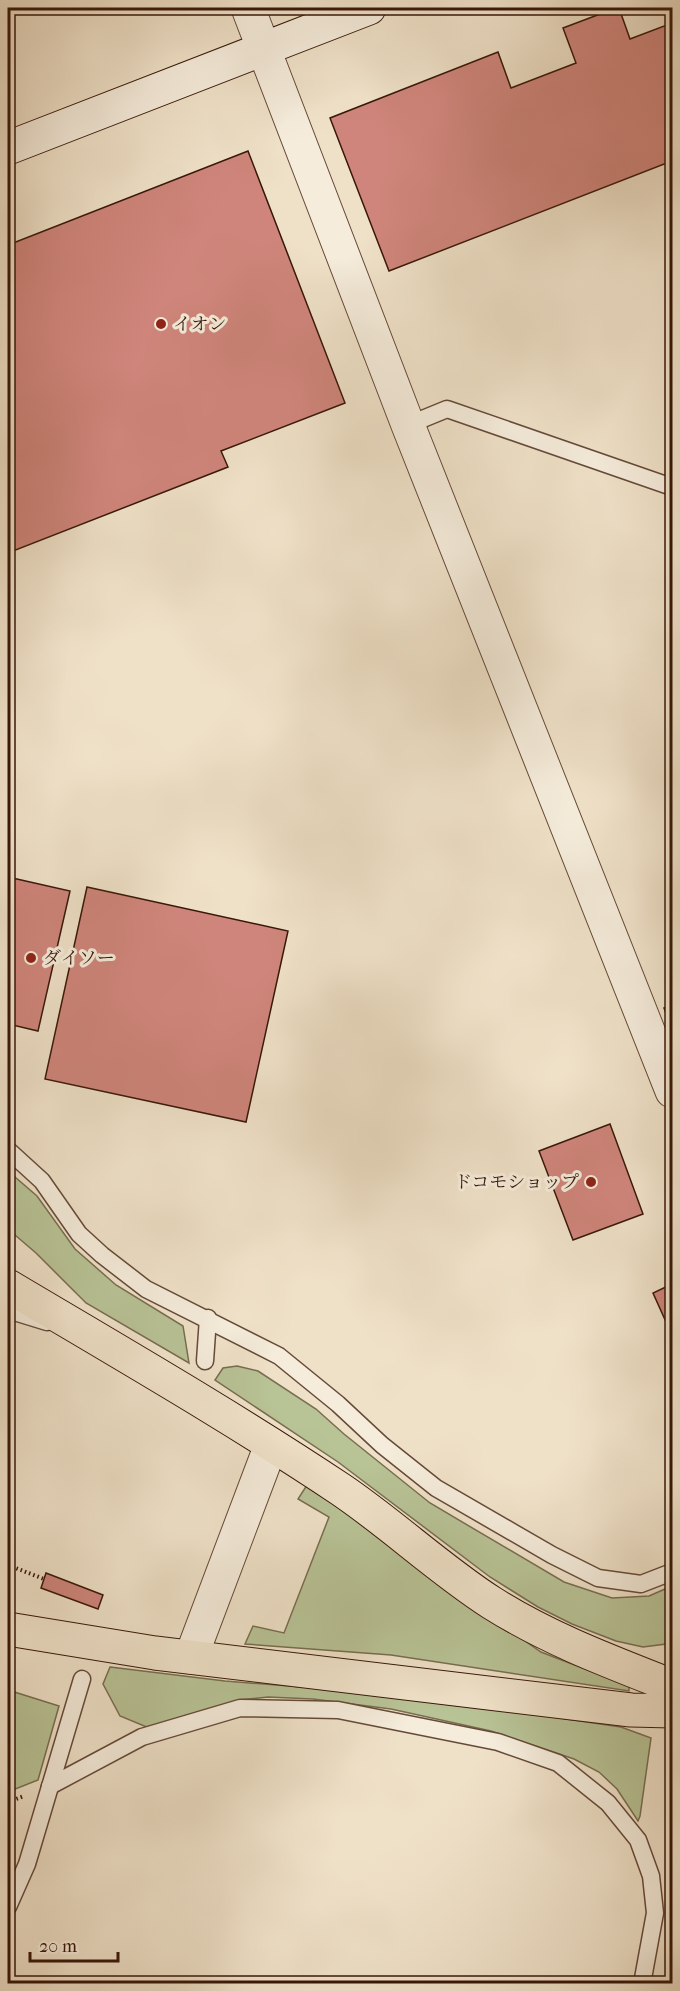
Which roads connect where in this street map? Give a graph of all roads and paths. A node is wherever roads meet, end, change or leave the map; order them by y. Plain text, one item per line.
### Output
1 (248, 8) edge
2 (369, 8) edge
3 (264, 49) junction
4 (8, 148) edge
5 (408, 424) junction
6 (672, 487) edge
7 (672, 1091) edge
8 (8, 1150) edge
9 (8, 1286) edge
10 (8, 1310) edge
11 (208, 1318) junction
12 (93, 1337) junction
13 (205, 1361) dead end
14 (271, 1445) junction
15 (8, 1565) edge
16 (672, 1572) edge
17 (44, 1579) dead end
18 (8, 1629) edge
19 (191, 1657) junction
20 (82, 1679) dead end
21 (672, 1686) edge
22 (672, 1710) edge
23 (50, 1786) junction
24 (8, 1907) edge
25 (642, 1983) edge

1 - 3 street
2 - 3 street
3 - 4 street
3 - 5 street
5 - 6 lane
5 - 7 street
8 - 11 lane
9 - 12 highway
10 - 12 lane
11 - 13 lane
11 - 16 lane
12 - 14 highway
14 - 19 street
14 - 21 highway
15 - 17 path
18 - 19 highway
19 - 22 highway
20 - 23 lane
23 - 24 lane
23 - 25 lane

